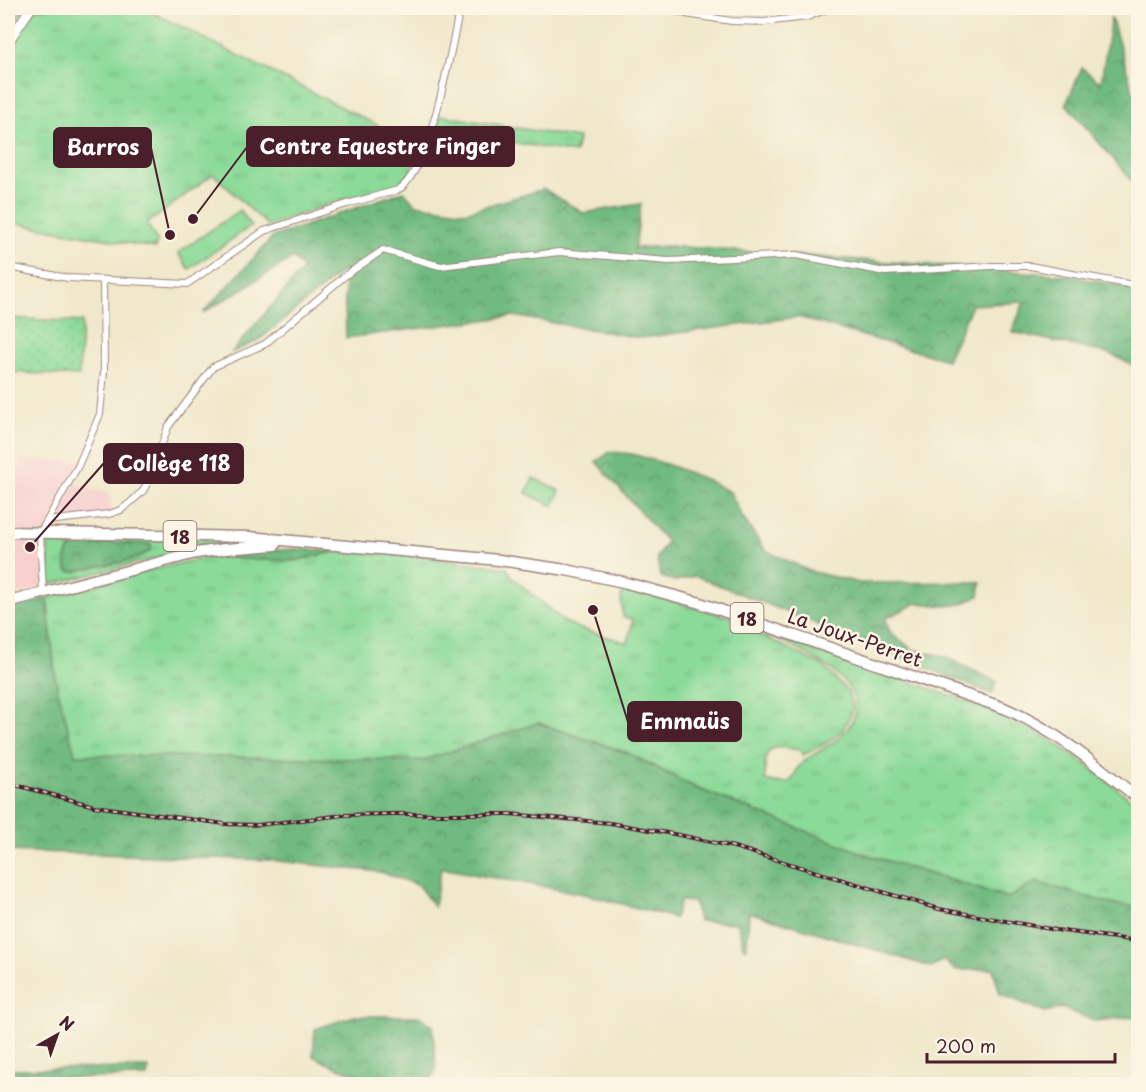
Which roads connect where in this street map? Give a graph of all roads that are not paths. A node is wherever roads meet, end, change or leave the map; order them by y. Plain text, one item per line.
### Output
1 (30, 8) edge
2 (460, 8) edge
3 (668, 8) edge
4 (830, 8) edge
5 (8, 42) edge
6 (8, 267) edge
7 (103, 281) junction
8 (1138, 286) edge
9 (47, 521) junction
10 (8, 532) edge
11 (40, 533) junction
12 (321, 543) junction
13 (43, 592) junction
14 (8, 602) edge
15 (1138, 798) edge

1 - 5 main road
2 - 7 street
3 - 4 street
6 - 7 street
7 - 9 street
8 - 9 street
9 - 11 street
10 - 11 main road, 18
11 - 12 main road, La Joux-Perret / 18
11 - 13 street
12 - 13 main road, La Joux-Perret / 18
12 - 15 main road, La Joux-Perret / 18
13 - 14 main road, 18

